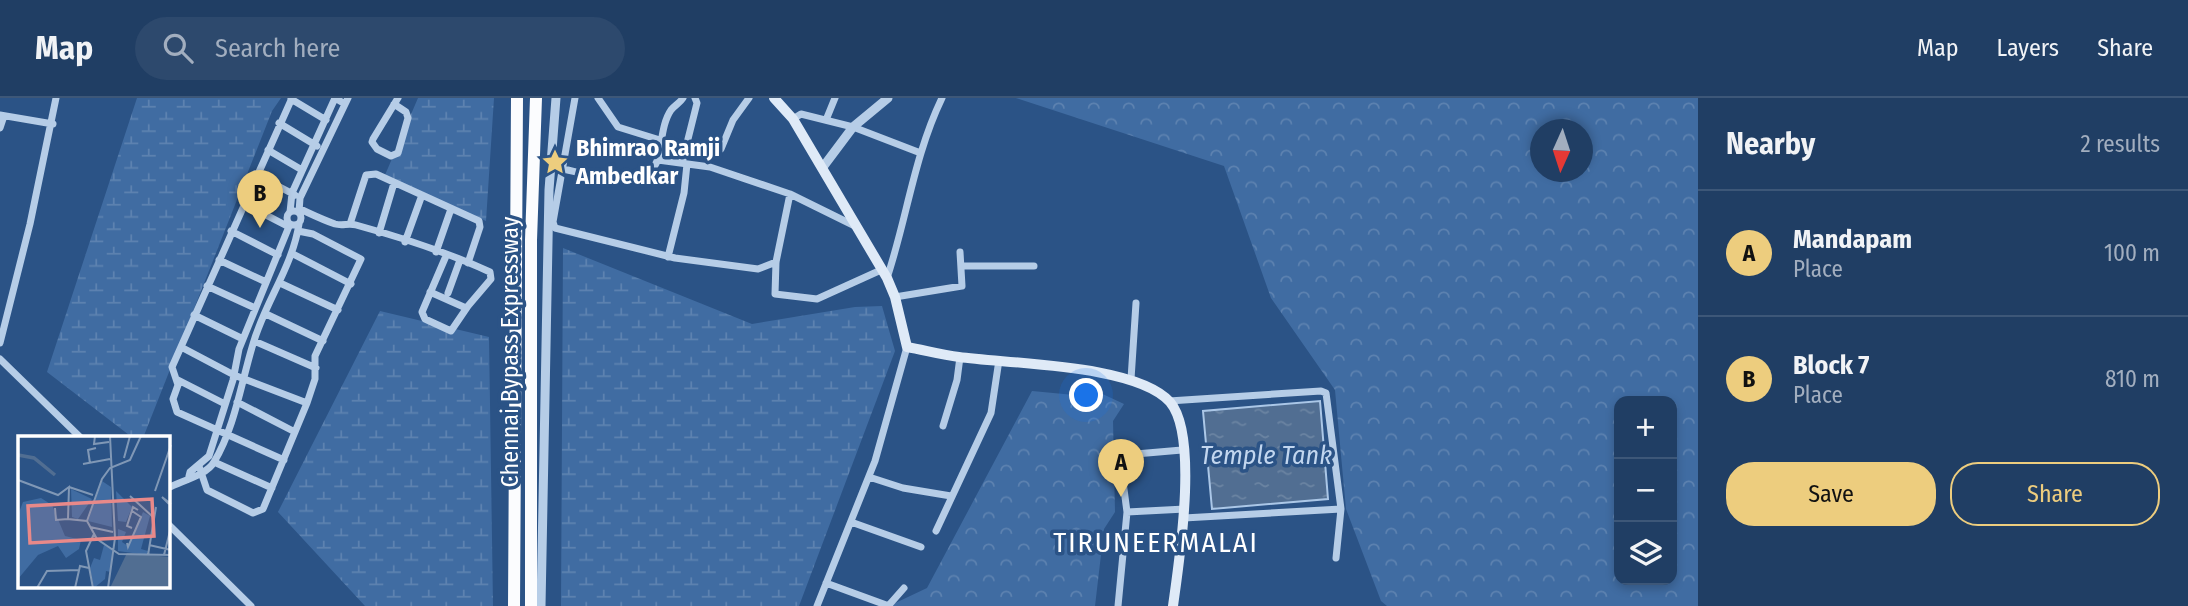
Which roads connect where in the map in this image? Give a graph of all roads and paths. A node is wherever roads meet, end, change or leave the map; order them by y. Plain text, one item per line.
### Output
1 (56, 98) edge
2 (335, 98) edge
3 (517, 98) edge
4 (536, 98) edge
5 (556, 98) edge
6 (575, 98) edge
7 (598, 98) edge
8 (683, 98) edge
9 (695, 98) edge
10 (750, 98) edge
11 (835, 98) edge
12 (888, 98) edge
13 (942, 98) edge
14 (291, 99) edge
15 (777, 99) edge
16 (347, 101) edge
17 (396, 101) edge
18 (2, 115) edge
19 (793, 119) junction
20 (326, 120) junction
21 (826, 120) junction
22 (279, 123) junction
23 (53, 124) junction
24 (853, 127) junction
25 (0, 128) edge
26 (660, 140) junction
27 (314, 144) junction
28 (322, 149) junction
29 (721, 149) dead end
30 (268, 150) junction
31 (918, 152) junction
32 (658, 160) junction
33 (685, 163) junction
34 (551, 166) junction
35 (823, 167) junction
36 (561, 168) junction
37 (302, 170) junction
38 (255, 174) junction
39 (394, 183) junction
40 (292, 193) junction
41 (790, 194) junction
42 (422, 195) junction
43 (300, 198) junction
44 (243, 203) junction
45 (451, 209) junction
46 (300, 211) junction
47 (290, 212) junction
48 (350, 224) junction
49 (290, 226) junction
50 (858, 227) junction
51 (299, 228) junction
52 (231, 231) junction
53 (379, 233) junction
54 (405, 242) junction
55 (436, 252) junction
56 (960, 252) dead end
57 (293, 254) junction
58 (278, 255) junction
59 (446, 256) junction
60 (668, 257) junction
61 (219, 260) junction
62 (464, 262) junction
63 (776, 262) junction
64 (961, 266) junction
65 (1034, 266) dead end
66 (884, 274) junction
67 (266, 282) junction
68 (280, 283) junction
69 (351, 284) junction
70 (207, 286) junction
71 (430, 292) junction
72 (448, 293) dead end
73 (895, 297) junction
74 (1136, 303) dead end
75 (255, 308) junction
76 (466, 308) junction
77 (338, 310) junction
78 (266, 314) junction
79 (194, 315) junction
80 (251, 317) junction
81 (262, 323) junction
82 (243, 339) junction
83 (1, 340) edge
84 (254, 341) junction
85 (323, 341) junction
86 (907, 347) junction
87 (181, 348) junction
88 (960, 357) junction
89 (0, 359) edge
90 (999, 360) junction
91 (316, 368) junction
92 (234, 375) junction
93 (246, 378) junction
94 (1130, 379) junction
95 (178, 380) junction
96 (1169, 401) junction
97 (237, 402) junction
98 (307, 403) junction
99 (225, 404) junction
100 (943, 426) dead end
101 (221, 432) junction
102 (295, 432) junction
103 (79, 436) edge
104 (1182, 450) junction
105 (284, 460) junction
106 (214, 462) junction
107 (200, 470) junction
108 (869, 477) junction
109 (170, 487) edge
110 (272, 488) junction
111 (951, 496) junction
112 (1341, 509) junction
113 (1127, 512) junction
114 (1185, 514) junction
115 (851, 522) junction
116 (170, 526) edge
117 (936, 531) dead end
118 (921, 547) dead end
119 (1336, 558) dead end
120 (826, 583) junction
121 (904, 588) dead end
122 (251, 606) edge
123 (514, 606) edge
124 (531, 606) edge
125 (541, 606) edge
126 (817, 606) edge
127 (889, 606) edge
128 (1118, 606) edge
129 (1173, 606) edge

1 - 23 street
2 - 16 street
2 - 20 street
3 - 123 highway, Chennai Bypass Expressway
4 - 124 highway, Chennai Bypass Expressway
5 - 34 street
6 - 36 street
7 - 26 street
8 - 26 street
9 - 33 street
10 - 29 street
11 - 21 street
12 - 24 street
13 - 31 street
14 - 20 street
14 - 22 street
15 - 19 main road
16 - 28 street
17 - 17 street
18 - 23 street
18 - 25 street
19 - 21 street
19 - 35 main road
20 - 27 street
21 - 24 street
22 - 27 street
22 - 30 street
23 - 83 street
24 - 31 street
24 - 35 street
26 - 32 street
27 - 28 street
27 - 37 street
28 - 43 street
30 - 37 street
30 - 38 street
31 - 66 street
32 - 33 street
32 - 36 street
33 - 41 street
33 - 60 street
34 - 36 street
34 - 125 street
35 - 50 main road
36 - 60 street
37 - 40 street
38 - 40 street
38 - 44 street
39 - 42 street
39 - 48 street
39 - 53 street
40 - 43 street
40 - 47 street
41 - 50 street
41 - 63 street
42 - 45 street
42 - 54 street
43 - 46 street
44 - 49 street
44 - 52 street
45 - 55 street
45 - 62 street
46 - 47 street
46 - 48 street
46 - 51 street
47 - 49 street
48 - 53 street
49 - 51 street
49 - 58 street
50 - 66 main road
51 - 57 street
51 - 69 street
52 - 58 street
52 - 61 street
53 - 54 street
54 - 55 street
55 - 59 street
56 - 64 street
57 - 68 street
57 - 69 street
58 - 67 street
59 - 62 street
59 - 71 street
60 - 63 street
61 - 67 street
61 - 70 street
62 - 72 street
62 - 76 street
63 - 66 street
64 - 65 street
64 - 73 street
66 - 73 main road
67 - 75 street
68 - 77 street
68 - 78 street
69 - 77 street
70 - 75 street
70 - 79 street
71 - 76 street
71 - 76 street
73 - 86 main road
74 - 94 street
75 - 80 street
77 - 85 street
78 - 81 street
78 - 85 street
79 - 82 street
79 - 87 street
80 - 81 street
80 - 82 street
81 - 84 street
82 - 92 street
84 - 91 street
84 - 93 street
85 - 91 street
86 - 88 main road
86 - 108 street
87 - 92 street
87 - 95 street
88 - 90 main road
88 - 100 street
89 - 103 street
90 - 94 main road
90 - 111 street
91 - 98 street
92 - 93 street
92 - 99 street
93 - 97 street
93 - 98 street
94 - 96 main road
95 - 99 street
95 - 101 street
96 - 104 main road
96 - 112 street
97 - 101 street
97 - 102 street
98 - 102 street
99 - 101 street
101 - 105 street
101 - 106 street
101 - 107 street
102 - 105 street
104 - 113 street
104 - 114 main road
105 - 110 street
106 - 107 street
106 - 110 street
107 - 109 street
107 - 110 street
108 - 111 street
108 - 115 street
111 - 117 street
112 - 114 street
112 - 119 street
113 - 114 street
113 - 128 street
114 - 129 main road
115 - 118 street
115 - 120 street
116 - 122 street
120 - 126 street
120 - 127 street
121 - 127 street

